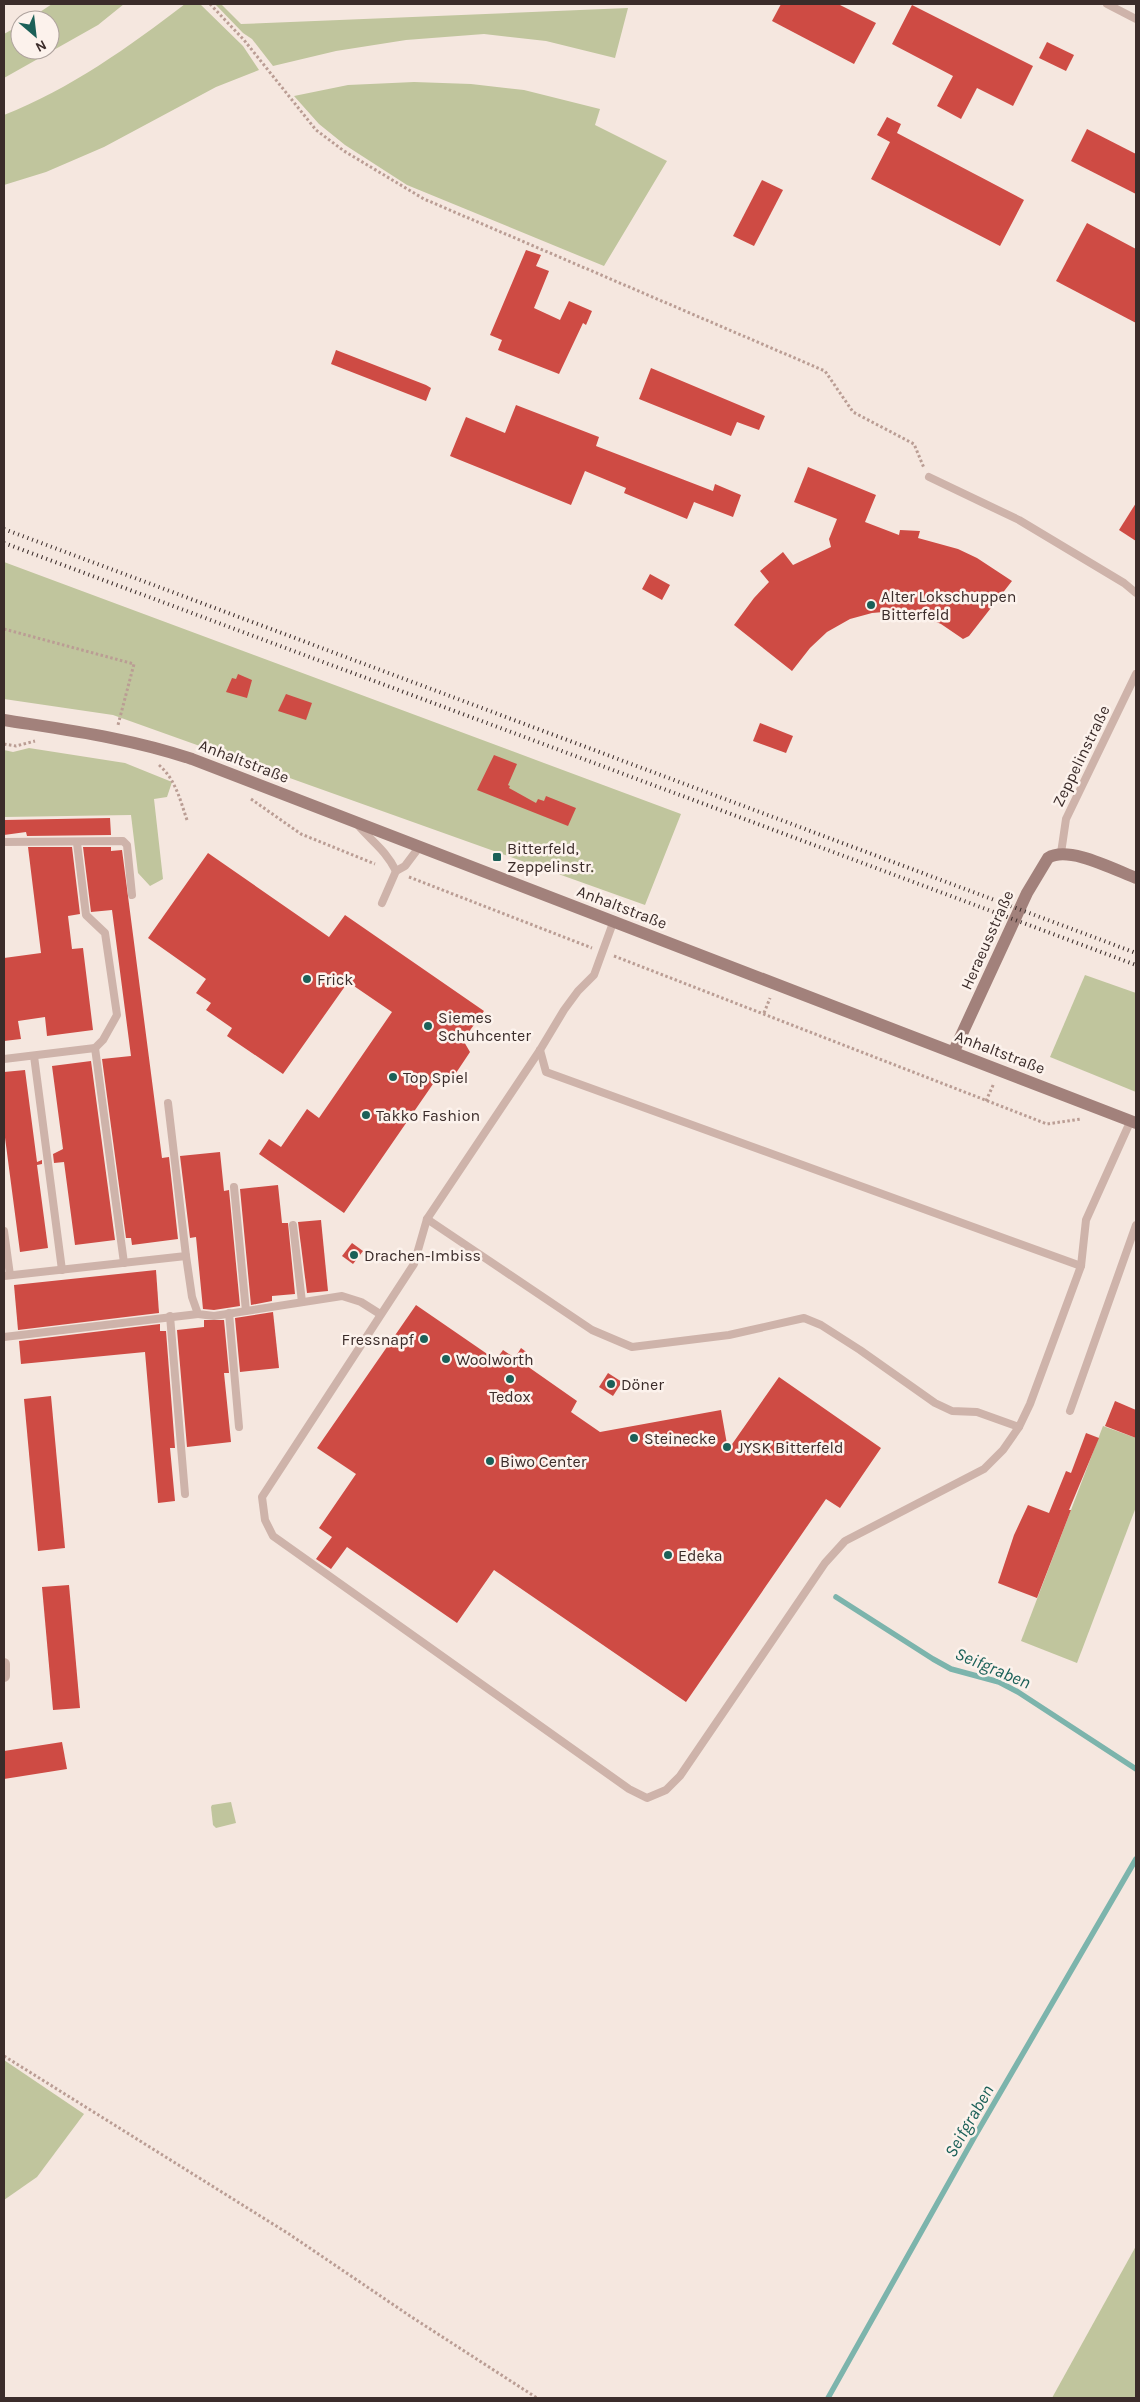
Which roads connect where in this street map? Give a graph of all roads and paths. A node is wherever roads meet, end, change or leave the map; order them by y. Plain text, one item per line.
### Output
1 (210, 4) edge
2 (1107, 4) edge
3 (1136, 19) edge
4 (928, 477) joint
5 (1136, 593) edge
6 (4, 629) edge
7 (1136, 674) edge
8 (4, 720) edge
9 (114, 738) junction
10 (38, 740) dead end
11 (4, 744) edge
12 (162, 761) dead end
13 (247, 797) dead end
14 (187, 820) dead end
15 (354, 820) junction
16 (4, 842) edge
17 (77, 843) junction
18 (420, 846) junction
19 (1061, 853) junction
20 (396, 872) junction
21 (1136, 878) edge
22 (132, 895) dead end
23 (382, 903) dead end
24 (614, 920) junction
25 (603, 952) junction
26 (95, 1048) junction
27 (540, 1050) junction
28 (954, 1051) junction
29 (34, 1056) junction
30 (4, 1060) edge
31 (168, 1103) dead end
32 (1133, 1121) edge
33 (1090, 1122) dead end
34 (234, 1187) dead end
35 (426, 1219) junction
36 (294, 1225) dead end
37 (1136, 1225) edge
38 (4, 1230) edge
39 (186, 1256) junction
40 (124, 1263) junction
41 (1081, 1266) junction
42 (62, 1270) junction
43 (7, 1276) edge
44 (302, 1302) junction
45 (246, 1311) junction
46 (229, 1313) junction
47 (198, 1314) junction
48 (380, 1314) junction
49 (170, 1316) junction
50 (4, 1337) edge
51 (1070, 1411) dead end
52 (240, 1427) dead end
53 (1019, 1427) junction
54 (186, 1494) dead end
55 (4, 1664) edge
56 (4, 1676) edge
57 (4, 2056) edge
58 (537, 2398) edge

1 - 4 path
2 - 3 lane
4 - 5 lane
6 - 9 path
7 - 19 lane, Zeppelinstraße
8 - 9 street, Anhaltstraße
9 - 15 street, Anhaltstraße
10 - 11 path
12 - 14 path
13 - 20 path
15 - 18 street, Anhaltstraße
15 - 20 lane
16 - 17 lane
17 - 22 lane
17 - 26 lane
18 - 20 lane
18 - 24 street, Anhaltstraße
19 - 21 street
19 - 28 street, Heraeusstraße
20 - 23 lane
20 - 25 path
24 - 25 lane
24 - 28 street, Anhaltstraße
25 - 27 lane
25 - 33 path
26 - 29 lane
26 - 40 lane
27 - 35 lane
27 - 41 lane
28 - 32 street, Anhaltstraße
29 - 30 lane
29 - 42 lane
31 - 39 lane
32 - 41 lane
34 - 45 lane
35 - 48 lane
35 - 53 lane
36 - 44 lane
37 - 51 lane
38 - 43 lane
39 - 40 lane
39 - 47 lane
40 - 42 lane
41 - 53 lane
42 - 43 lane
44 - 45 lane
44 - 48 lane
45 - 46 lane
46 - 47 lane
46 - 52 lane
47 - 49 lane
48 - 53 lane
49 - 50 lane
49 - 54 lane
55 - 56 street
57 - 58 path

